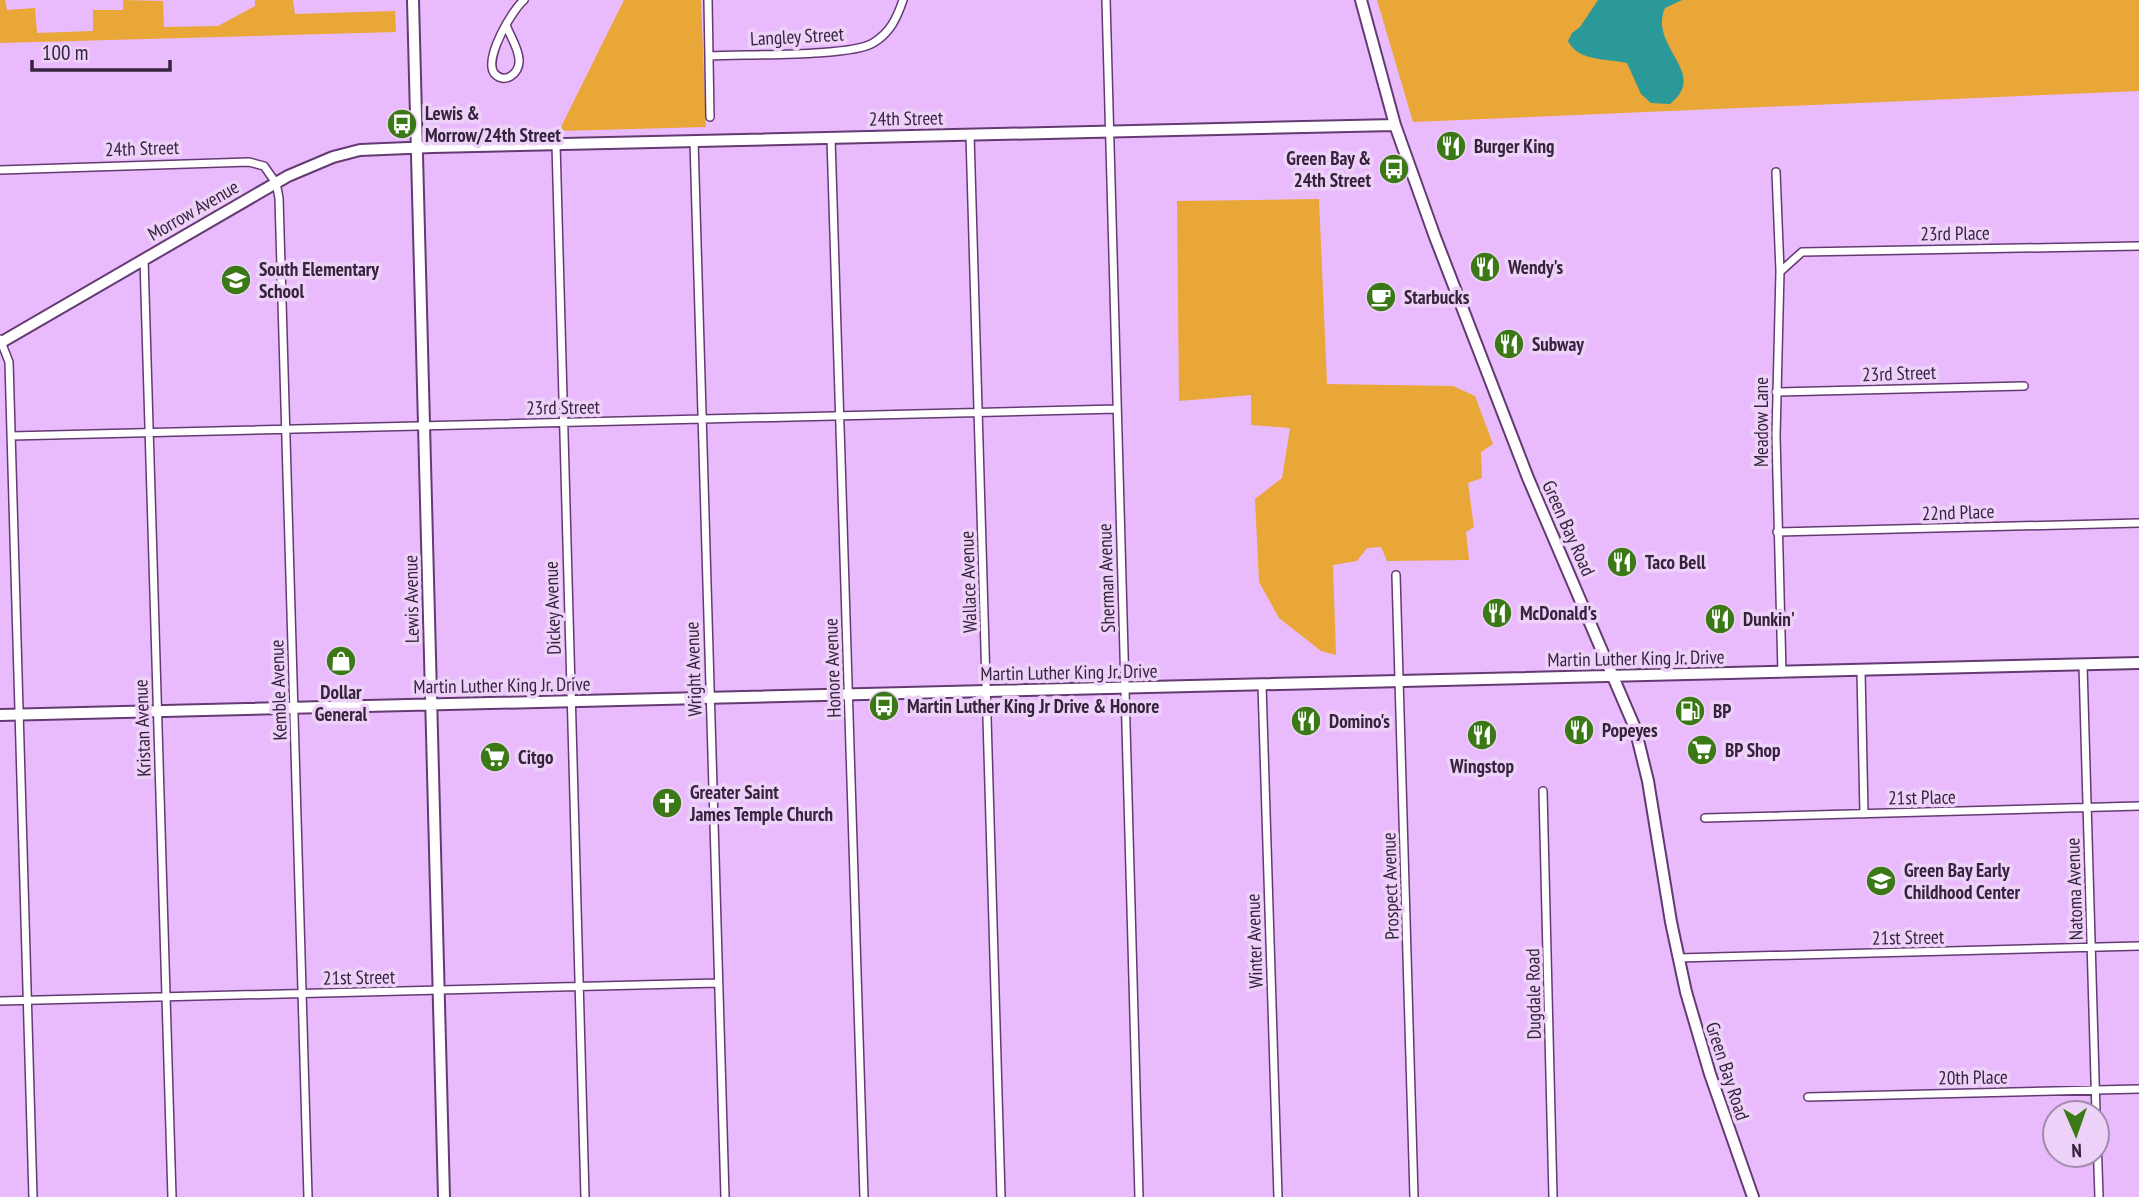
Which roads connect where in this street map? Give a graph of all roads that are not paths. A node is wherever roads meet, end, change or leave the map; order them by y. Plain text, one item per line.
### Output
1 (413, 0) edge
2 (524, 0) edge
3 (708, 0) edge
4 (903, 0) edge
5 (1106, 0) edge
6 (1361, 0) edge
7 (506, 24) junction
8 (710, 56) junction
9 (710, 117) dead end
10 (1395, 125) junction
11 (1109, 131) junction
12 (970, 135) junction
13 (831, 138) junction
14 (694, 141) junction
15 (556, 144) junction
16 (417, 147) junction
17 (0, 170) edge
18 (1776, 172) dead end
19 (276, 183) junction
20 (2139, 246) edge
21 (144, 258) junction
22 (1780, 271) junction
23 (0, 341) edge
24 (2024, 386) dead end
25 (1776, 393) junction
26 (1116, 409) junction
27 (978, 412) junction
28 (840, 416) junction
29 (701, 419) junction
30 (562, 422) junction
31 (425, 427) junction
32 (287, 429) junction
33 (149, 432) junction
34 (11, 436) junction
35 (2139, 523) edge
36 (1777, 532) junction
37 (1396, 575) dead end
38 (2139, 663) edge
39 (2083, 665) junction
40 (1861, 671) junction
41 (1782, 673) junction
42 (1614, 676) junction
43 (1400, 681) junction
44 (1262, 685) junction
45 (1125, 688) junction
46 (987, 691) junction
47 (848, 694) junction
48 (710, 698) junction
49 (570, 701) junction
50 (431, 704) junction
51 (295, 707) junction
52 (157, 711) junction
53 (0, 715) edge
54 (19, 715) junction
55 (1543, 791) dead end
56 (2139, 806) edge
57 (2088, 808) junction
58 (1864, 814) junction
59 (1705, 818) dead end
60 (2139, 946) edge
61 (2092, 948) junction
62 (1678, 958) junction
63 (719, 984) junction
64 (579, 987) junction
65 (439, 990) junction
66 (302, 994) junction
67 (166, 997) junction
68 (27, 1000) junction
69 (0, 1001) edge
70 (2139, 1089) edge
71 (2096, 1090) junction
72 (1808, 1097) dead end
73 (2096, 1099) edge
74 (2098, 1169) edge
75 (1753, 1196) edge
76 (33, 1197) edge
77 (172, 1197) edge
78 (308, 1197) edge
79 (444, 1197) edge
80 (585, 1197) edge
81 (725, 1197) edge
82 (864, 1197) edge
83 (1001, 1197) edge
84 (1139, 1197) edge
85 (1278, 1197) edge
86 (1414, 1197) edge
87 (1553, 1197) edge
88 (2099, 1197) edge

1 - 16 street, Lewis Avenue
2 - 7 street
3 - 8 street
4 - 8 street, Langley Street
5 - 11 street, Sherman Avenue
6 - 10 street, Green Bay Road
7 - 7 street
8 - 9 street
10 - 11 street, 24th Street
10 - 42 street, Green Bay Road
11 - 12 street, 24th Street
11 - 26 street, Sherman Avenue
12 - 13 street, 24th Street
12 - 27 street, Wallace Avenue
13 - 14 street, 24th Street
13 - 28 street, Honore Avenue
14 - 15 street, 24th Street
14 - 29 street, Wright Avenue
15 - 16 street, 24th Street
15 - 30 street, Dickey Avenue
16 - 19 street, Morrow Avenue
16 - 31 street, Lewis Avenue
17 - 19 street, 24th Street
18 - 22 street, Meadow Lane
19 - 21 street, Morrow Avenue
19 - 32 street, Kemble Avenue
20 - 22 street, 23rd Place
21 - 23 street, Morrow Avenue
21 - 33 street, Kristan Avenue
22 - 25 street, Meadow Lane
23 - 34 street
24 - 25 street, 23rd Street
25 - 36 street, Meadow Lane
26 - 27 street, 23rd Street
26 - 45 street, Sherman Avenue
27 - 28 street, 23rd Street
27 - 46 street, Wallace Avenue
28 - 29 street, 23rd Street
28 - 47 street, Honore Avenue
29 - 30 street, 23rd Street
29 - 48 street, Wright Avenue
30 - 31 street, 23rd Street
30 - 49 street, Dickey Avenue
31 - 32 street, 23rd Street
31 - 50 street, Lewis Avenue
32 - 33 street, 23rd Street
32 - 51 street, Kemble Avenue
33 - 34 street, 23rd Street
33 - 52 street, Kristan Avenue
34 - 54 street
35 - 36 street, 22nd Place
36 - 41 street, Meadow Lane
37 - 43 street, Prospect Avenue
38 - 39 street, Martin Luther King Jr. Drive
39 - 40 street, Martin Luther King Jr. Drive
39 - 57 street, Natoma Avenue
40 - 41 street, Martin Luther King Jr. Drive
40 - 58 street
41 - 42 street, Martin Luther King Jr. Drive
42 - 43 street, Martin Luther King Jr. Drive
42 - 62 street, Green Bay Road
43 - 44 street, Martin Luther King Jr. Drive
43 - 86 street, Prospect Avenue
44 - 45 street, Martin Luther King Jr. Drive
44 - 85 street, Winter Avenue
45 - 46 street, Martin Luther King Jr. Drive
45 - 84 street, Sherman Avenue
46 - 47 street, Martin Luther King Jr. Drive
46 - 83 street, Wallace Avenue
47 - 48 street, Martin Luther King Jr. Drive
47 - 82 street, Honore Avenue
48 - 49 street, Martin Luther King Jr. Drive
48 - 63 street, Wright Avenue
49 - 50 street, Martin Luther King Jr. Drive
49 - 64 street, Dickey Avenue
50 - 51 street, Martin Luther King Jr. Drive
50 - 65 street, Lewis Avenue
51 - 52 street, Martin Luther King Jr. Drive
51 - 66 street, Kemble Avenue
52 - 54 street, Martin Luther King Jr. Drive
52 - 67 street, Kristan Avenue
53 - 54 street, Martin Luther King Jr. Drive
54 - 68 street
55 - 87 street, Dugdale Road
56 - 57 street, 21st Place
57 - 58 street, 21st Place
57 - 61 street, Natoma Avenue
58 - 59 street, 21st Place
60 - 61 street, 21st Street
61 - 62 street, 21st Street
61 - 71 street, Natoma Avenue
62 - 75 street, Green Bay Road
63 - 64 street, 21st Street
63 - 81 street, Wright Avenue
64 - 65 street, 21st Street
64 - 80 street, Dickey Avenue
65 - 66 street, 21st Street
65 - 79 street, Lewis Avenue
66 - 67 street, 21st Street
66 - 78 street, Kemble Avenue
67 - 68 street, 21st Street
67 - 77 street, Kristan Avenue
68 - 69 street, 21st Street
68 - 76 street
70 - 71 street, 20th Place
71 - 72 street, 20th Place
71 - 73 street, Natoma Avenue
74 - 88 street

